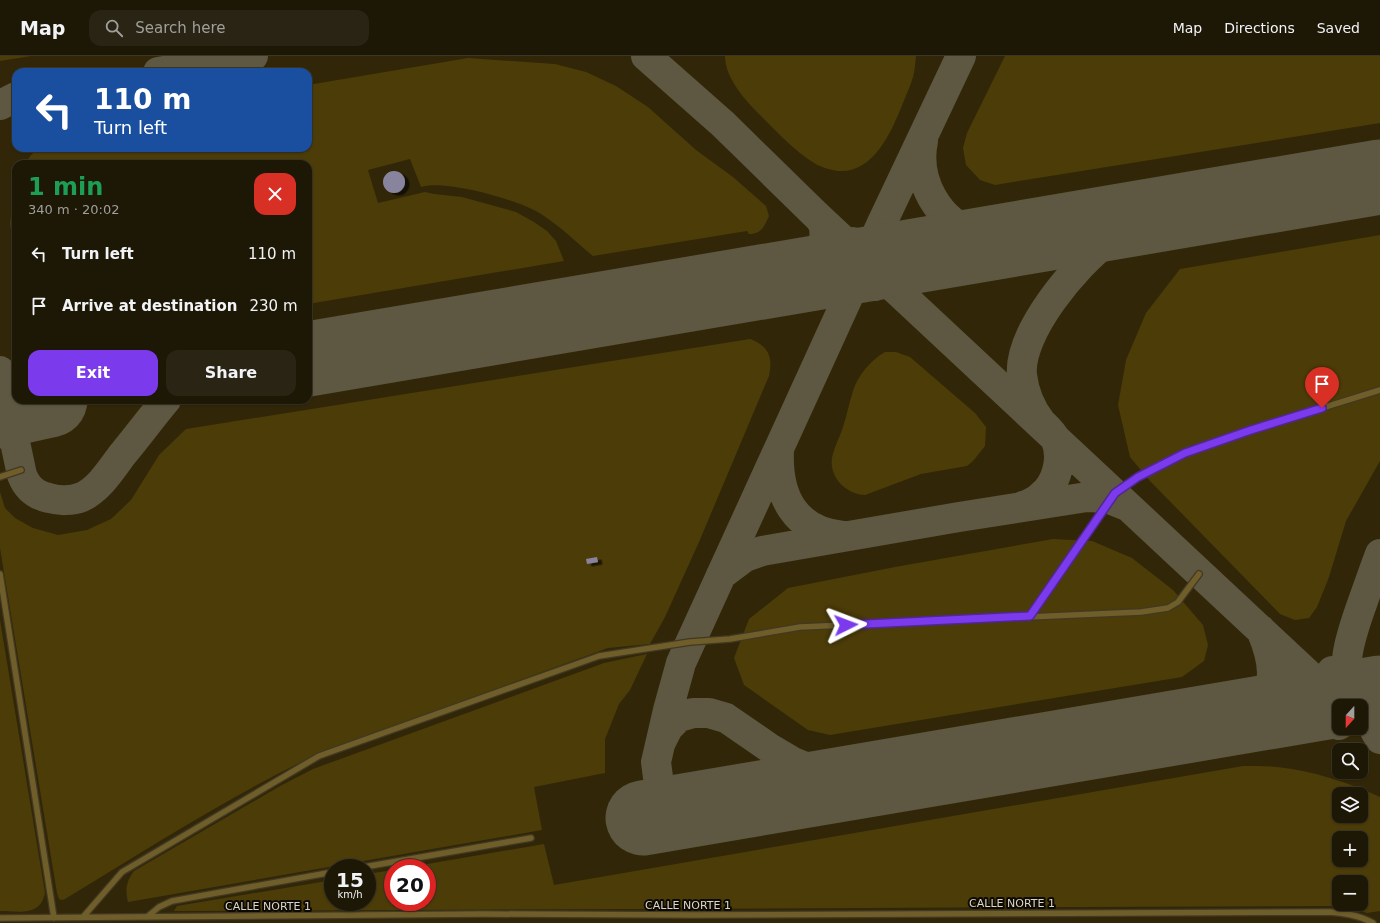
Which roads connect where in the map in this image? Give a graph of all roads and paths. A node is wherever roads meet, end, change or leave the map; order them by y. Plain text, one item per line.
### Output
1 (1380, 390) edge
2 (21, 470) dead end
3 (0, 477) edge
4 (0, 574) edge
5 (1200, 574) dead end
6 (1030, 616) junction
7 (531, 838) dead end
8 (376, 865) edge
9 (324, 874) edge
10 (83, 917) junction
11 (146, 917) junction
12 (0, 918) edge
13 (54, 918) junction
14 (1373, 923) edge

1 - 6 lane
2 - 3 lane
4 - 13 lane
5 - 6 lane
6 - 10 lane
7 - 8 lane
9 - 11 lane
10 - 11 lane, CALLE NORTE 1
10 - 13 lane, CALLE NORTE 1
11 - 14 lane, CALLE NORTE 1
12 - 13 lane, CALLE NORTE 1

